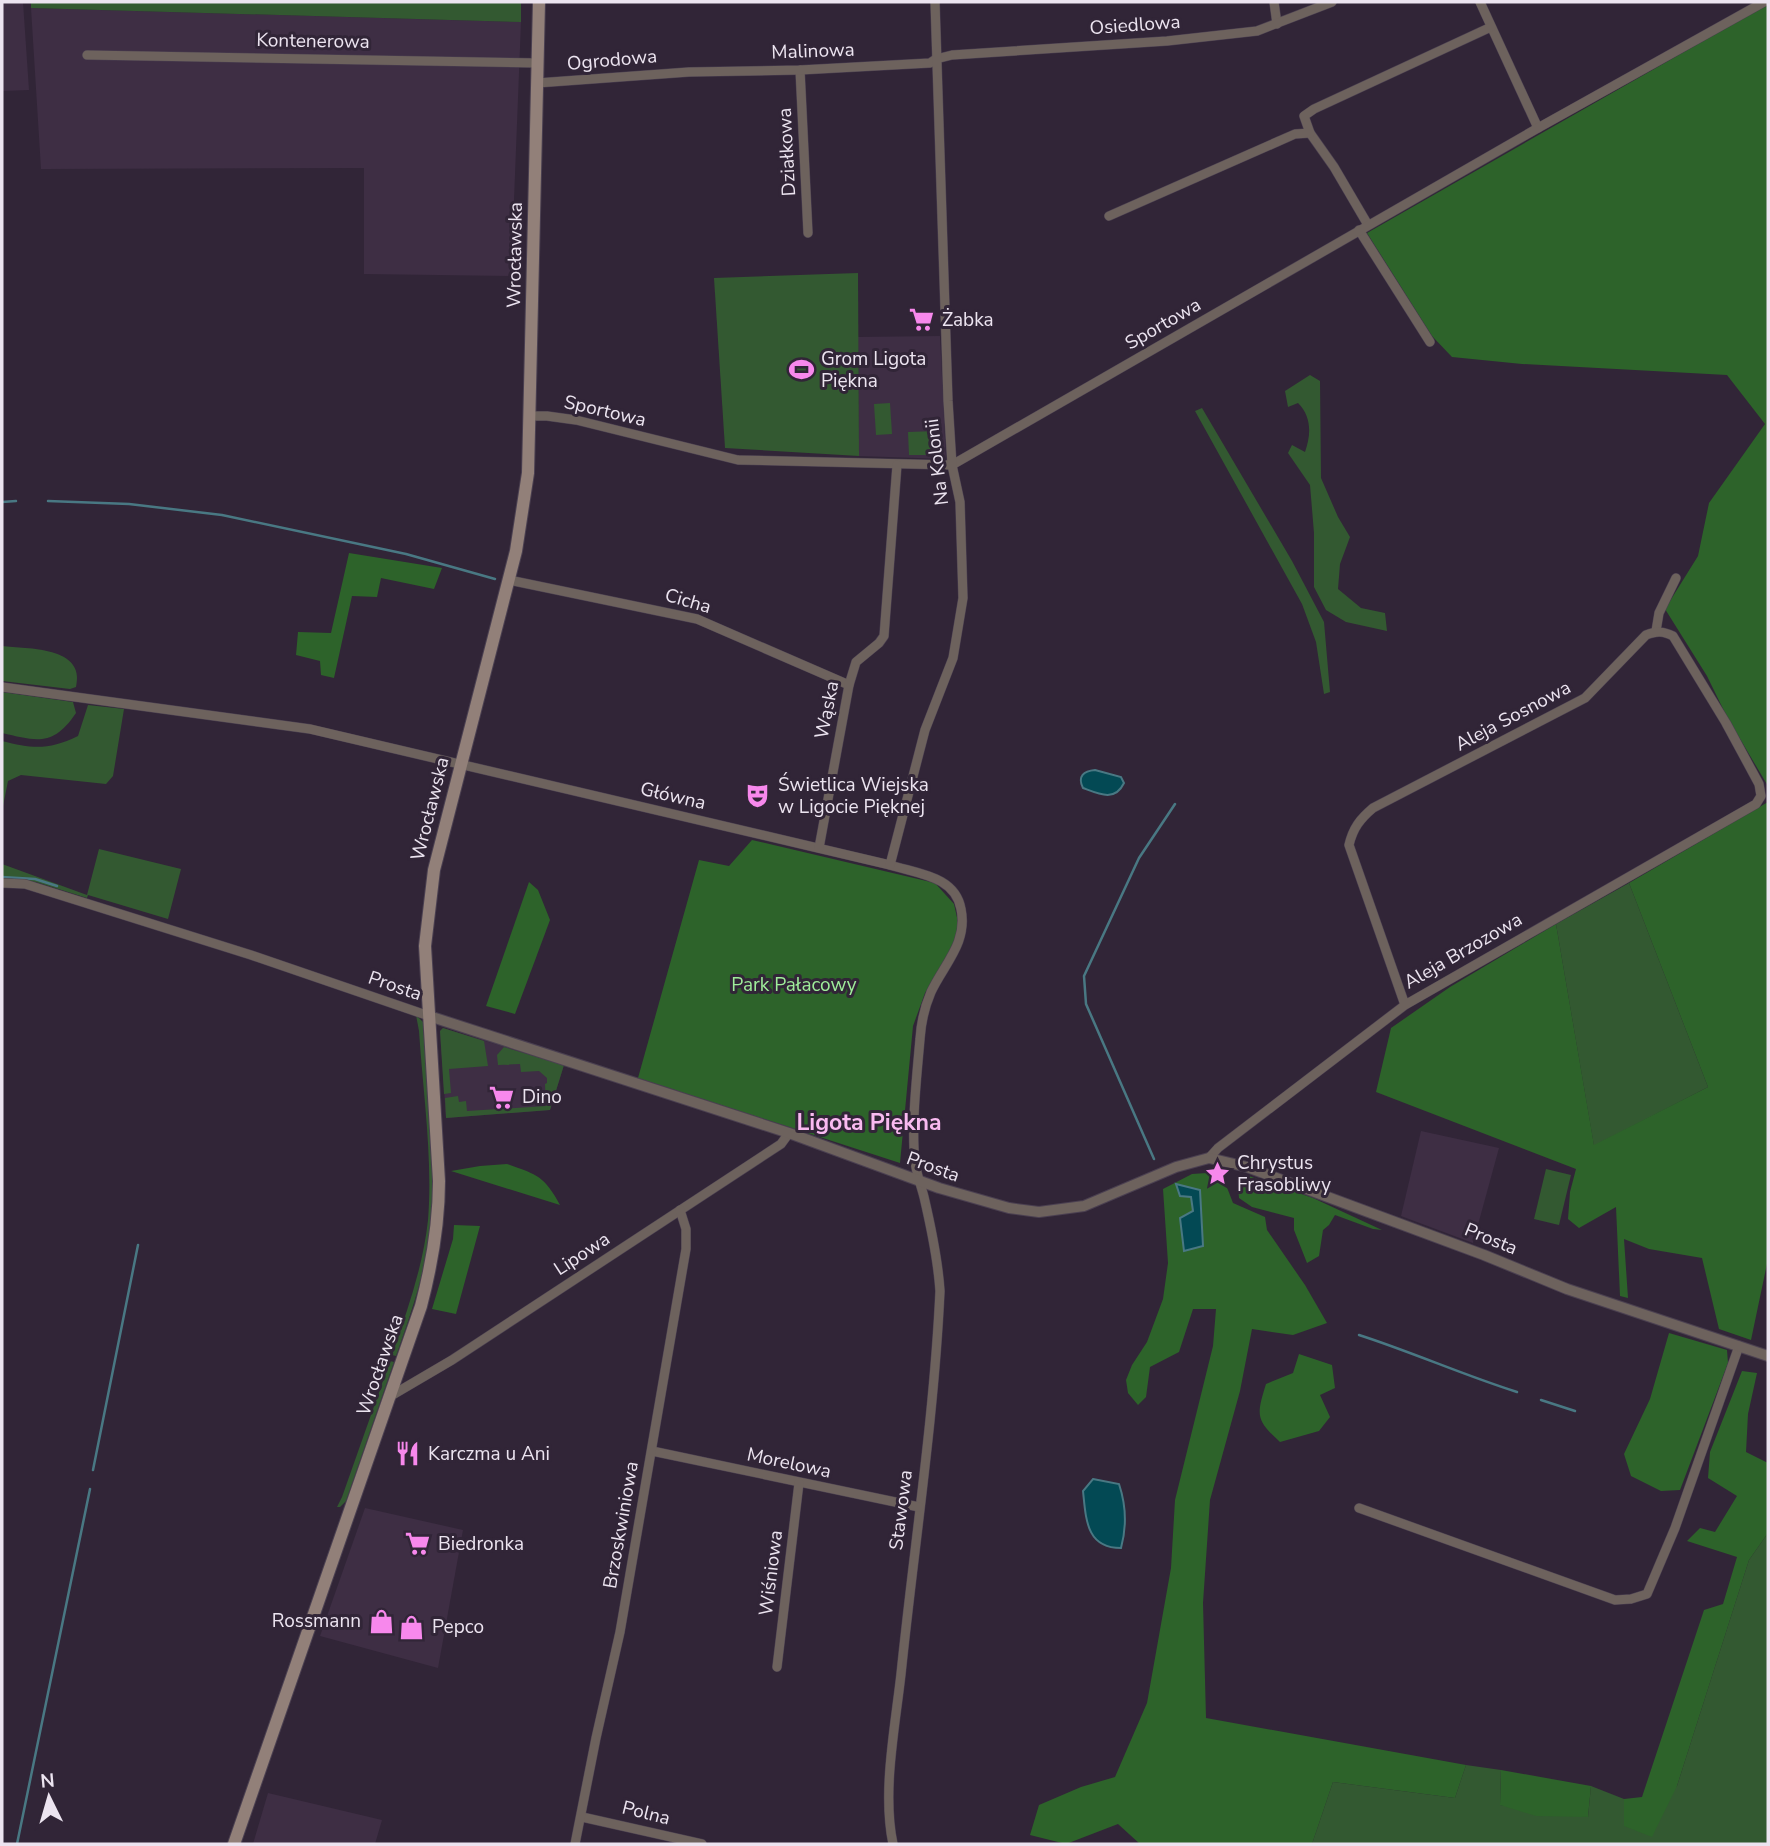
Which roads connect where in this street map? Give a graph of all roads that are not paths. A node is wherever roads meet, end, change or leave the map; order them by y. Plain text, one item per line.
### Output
1 (540, 2) edge
2 (935, 2) edge
3 (1274, 2) edge
4 (1332, 2) edge
5 (1480, 2) edge
6 (1764, 2) edge
7 (1277, 24) junction
8 (1491, 27) junction
9 (87, 55) dead end
10 (936, 59) junction
11 (538, 63) junction
12 (800, 70) junction
13 (689, 72) joint
14 (537, 83) junction
15 (1538, 128) junction
16 (1310, 133) junction
17 (1109, 216) dead end
18 (1363, 228) junction
19 (808, 233) dead end
20 (1430, 342) dead end
21 (530, 416) junction
22 (897, 465) junction
23 (953, 465) junction
24 (1676, 578) dead end
25 (509, 580) junction
26 (1656, 631) junction
27 (849, 685) junction
28 (2, 687) edge
29 (460, 764) junction
30 (820, 848) junction
31 (890, 865) junction
32 (2, 883) edge
33 (1405, 1005) junction
34 (429, 1016) junction
35 (789, 1133) junction
36 (1209, 1158) junction
37 (919, 1181) junction
38 (680, 1210) junction
39 (1739, 1346) junction
40 (1768, 1356) edge
41 (389, 1397) junction
42 (652, 1451) junction
43 (799, 1483) junction
44 (919, 1507) junction
45 (1359, 1508) dead end
46 (777, 1667) dead end
47 (582, 1817) junction
48 (234, 1844) edge
49 (575, 1844) edge
50 (702, 1844) edge
51 (893, 1844) edge

1 - 11 main road, Wrocławska
2 - 10 street, Na Kolonii
3 - 7 street
4 - 7 street, Osiedlowa
5 - 8 street
6 - 15 street, Sportowa
7 - 10 street, Osiedlowa
8 - 15 street
8 - 16 street
9 - 11 street, Kontenerowa
10 - 12 street, Malinowa
10 - 23 street, Na Kolonii
11 - 14 main road, Wrocławska
12 - 13 street, Malinowa
12 - 19 street, Działkowa
13 - 14 street, Ogrodowa
14 - 21 main road, Wrocławska
15 - 18 street, Sportowa
16 - 17 street
16 - 18 street
18 - 20 street
18 - 23 street, Sportowa
21 - 22 street, Sportowa
21 - 25 main road, Wrocławska
22 - 23 street, Sportowa
22 - 27 street, Wąska
23 - 31 street, Na Kolonii
24 - 26 street
25 - 27 street, Cicha
25 - 29 main road, Wrocławska
26 - 33 street, Aleja Sosnowa
26 - 33 street, Aleja Brzozowa
27 - 30 street, Wąska
28 - 29 street, Główna
29 - 30 street, Główna
29 - 34 main road, Wrocławska
30 - 31 street, Główna
31 - 37 street, Główna
32 - 34 street, Prosta
33 - 36 street, Aleja Brzozowa
34 - 35 street, Prosta
34 - 41 main road, Wrocławska
35 - 37 street, Prosta
35 - 38 street, Lipowa
36 - 37 street, Prosta
36 - 39 street, Prosta
37 - 44 street, Stawowa
38 - 41 street, Lipowa
38 - 42 street, Brzoskwiniowa
39 - 40 street, Prosta
39 - 45 street
41 - 48 main road, Wrocławska
42 - 43 street, Morelowa
42 - 47 street, Brzoskwiniowa
43 - 44 street, Morelowa
43 - 46 street, Wiśniowa
44 - 51 street, Stawowa
47 - 49 street, Brzoskwiniowa
47 - 50 street, Polna

